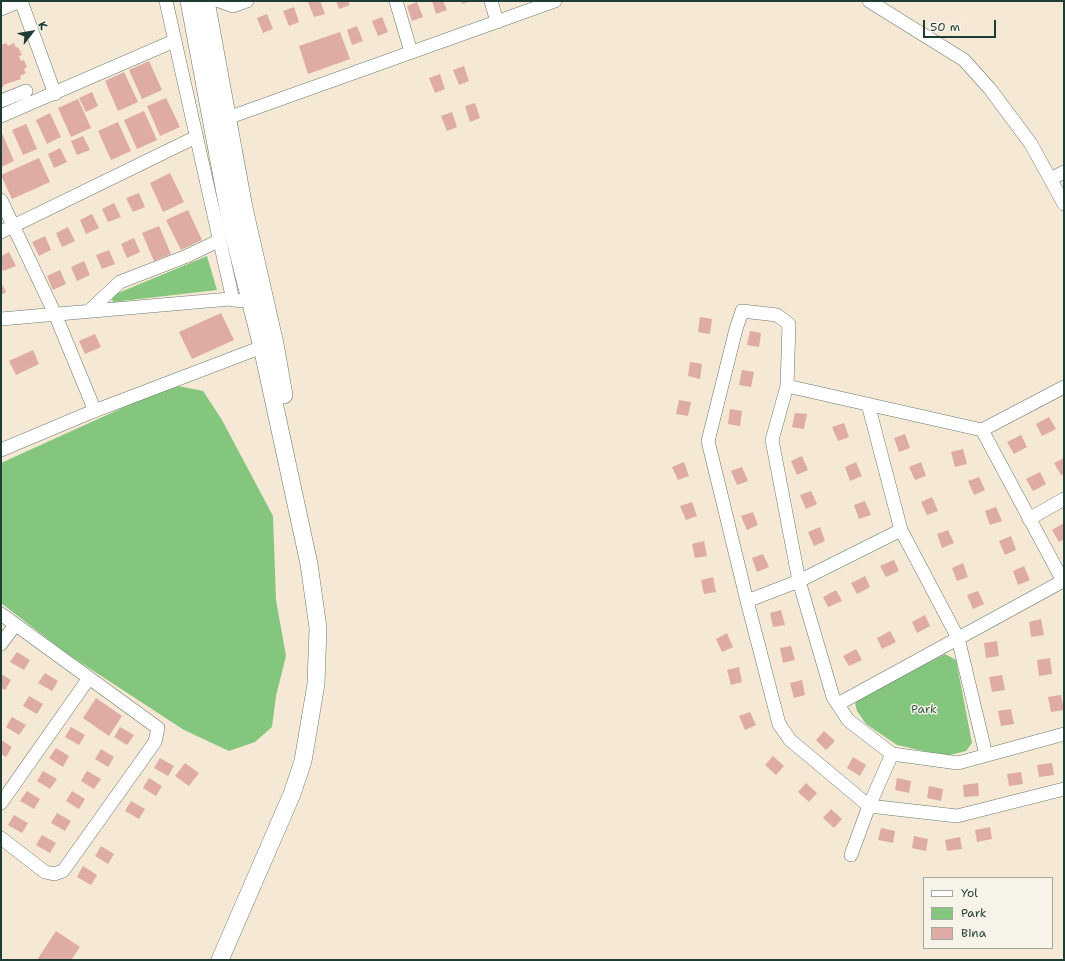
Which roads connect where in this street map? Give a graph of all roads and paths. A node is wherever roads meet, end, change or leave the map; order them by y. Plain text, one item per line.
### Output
1 (20, 1) edge
2 (166, 1) edge
3 (189, 1) edge
4 (206, 1) edge
5 (219, 1) edge
6 (247, 1) edge
7 (396, 1) edge
8 (491, 1) edge
9 (555, 1) edge
10 (869, 1) edge
11 (1, 9) edge
12 (497, 22) junction
13 (174, 40) junction
14 (411, 52) junction
15 (26, 91) dead end
16 (55, 94) junction
17 (1, 101) edge
18 (1, 116) edge
19 (228, 118) junction
20 (211, 124) junction
21 (196, 137) junction
22 (1064, 172) edge
23 (1051, 179) junction
24 (1, 200) edge
25 (1064, 204) edge
26 (7, 229) edge
27 (220, 240) junction
28 (233, 300) junction
29 (257, 302) junction
30 (89, 310) junction
31 (55, 314) junction
32 (1, 319) edge
33 (262, 347) junction
34 (786, 386) junction
35 (1064, 387) edge
36 (868, 404) junction
37 (95, 410) junction
38 (982, 430) junction
39 (1, 450) edge
40 (1064, 499) edge
41 (1029, 519) junction
42 (901, 530) junction
43 (799, 581) junction
44 (1063, 582) edge
45 (747, 601) junction
46 (1, 614) edge
47 (15, 624) junction
48 (958, 638) junction
49 (1, 644) edge
50 (90, 678) junction
51 (838, 704) junction
52 (1064, 734) edge
53 (892, 754) junction
54 (986, 756) junction
55 (1064, 789) edge
56 (1, 803) edge
57 (869, 806) junction
58 (1, 838) edge
59 (851, 855) dead end
60 (220, 960) edge
61 (227, 960) edge

1 - 11 street
1 - 16 street
2 - 13 street
3 - 20 main road
4 - 19 main road
5 - 6 street
7 - 14 street
8 - 12 street
9 - 12 street
10 - 23 street
12 - 14 street
13 - 16 street
13 - 21 street
14 - 19 street
15 - 17 street
16 - 18 street
19 - 20 street
19 - 29 main road
20 - 29 main road
21 - 26 street
21 - 27 street
22 - 23 street
23 - 25 street
24 - 26 street
26 - 31 street
27 - 28 street
27 - 30 street
28 - 29 street
28 - 30 street
29 - 33 main road
29 - 61 main road
30 - 31 street
31 - 32 street
31 - 37 street
33 - 37 street
33 - 60 main road
34 - 36 street
34 - 43 street
34 - 45 street
35 - 38 street
36 - 38 street
36 - 42 street
37 - 39 street
38 - 41 street
40 - 41 street
41 - 44 street
42 - 43 street
42 - 48 street
43 - 45 street
43 - 51 street
44 - 48 street
45 - 57 street
46 - 47 street
47 - 49 street
47 - 50 street
48 - 51 street
48 - 54 street
50 - 56 street
50 - 58 street
51 - 53 street
52 - 54 street
53 - 54 street
53 - 57 street
55 - 57 street
57 - 59 street

